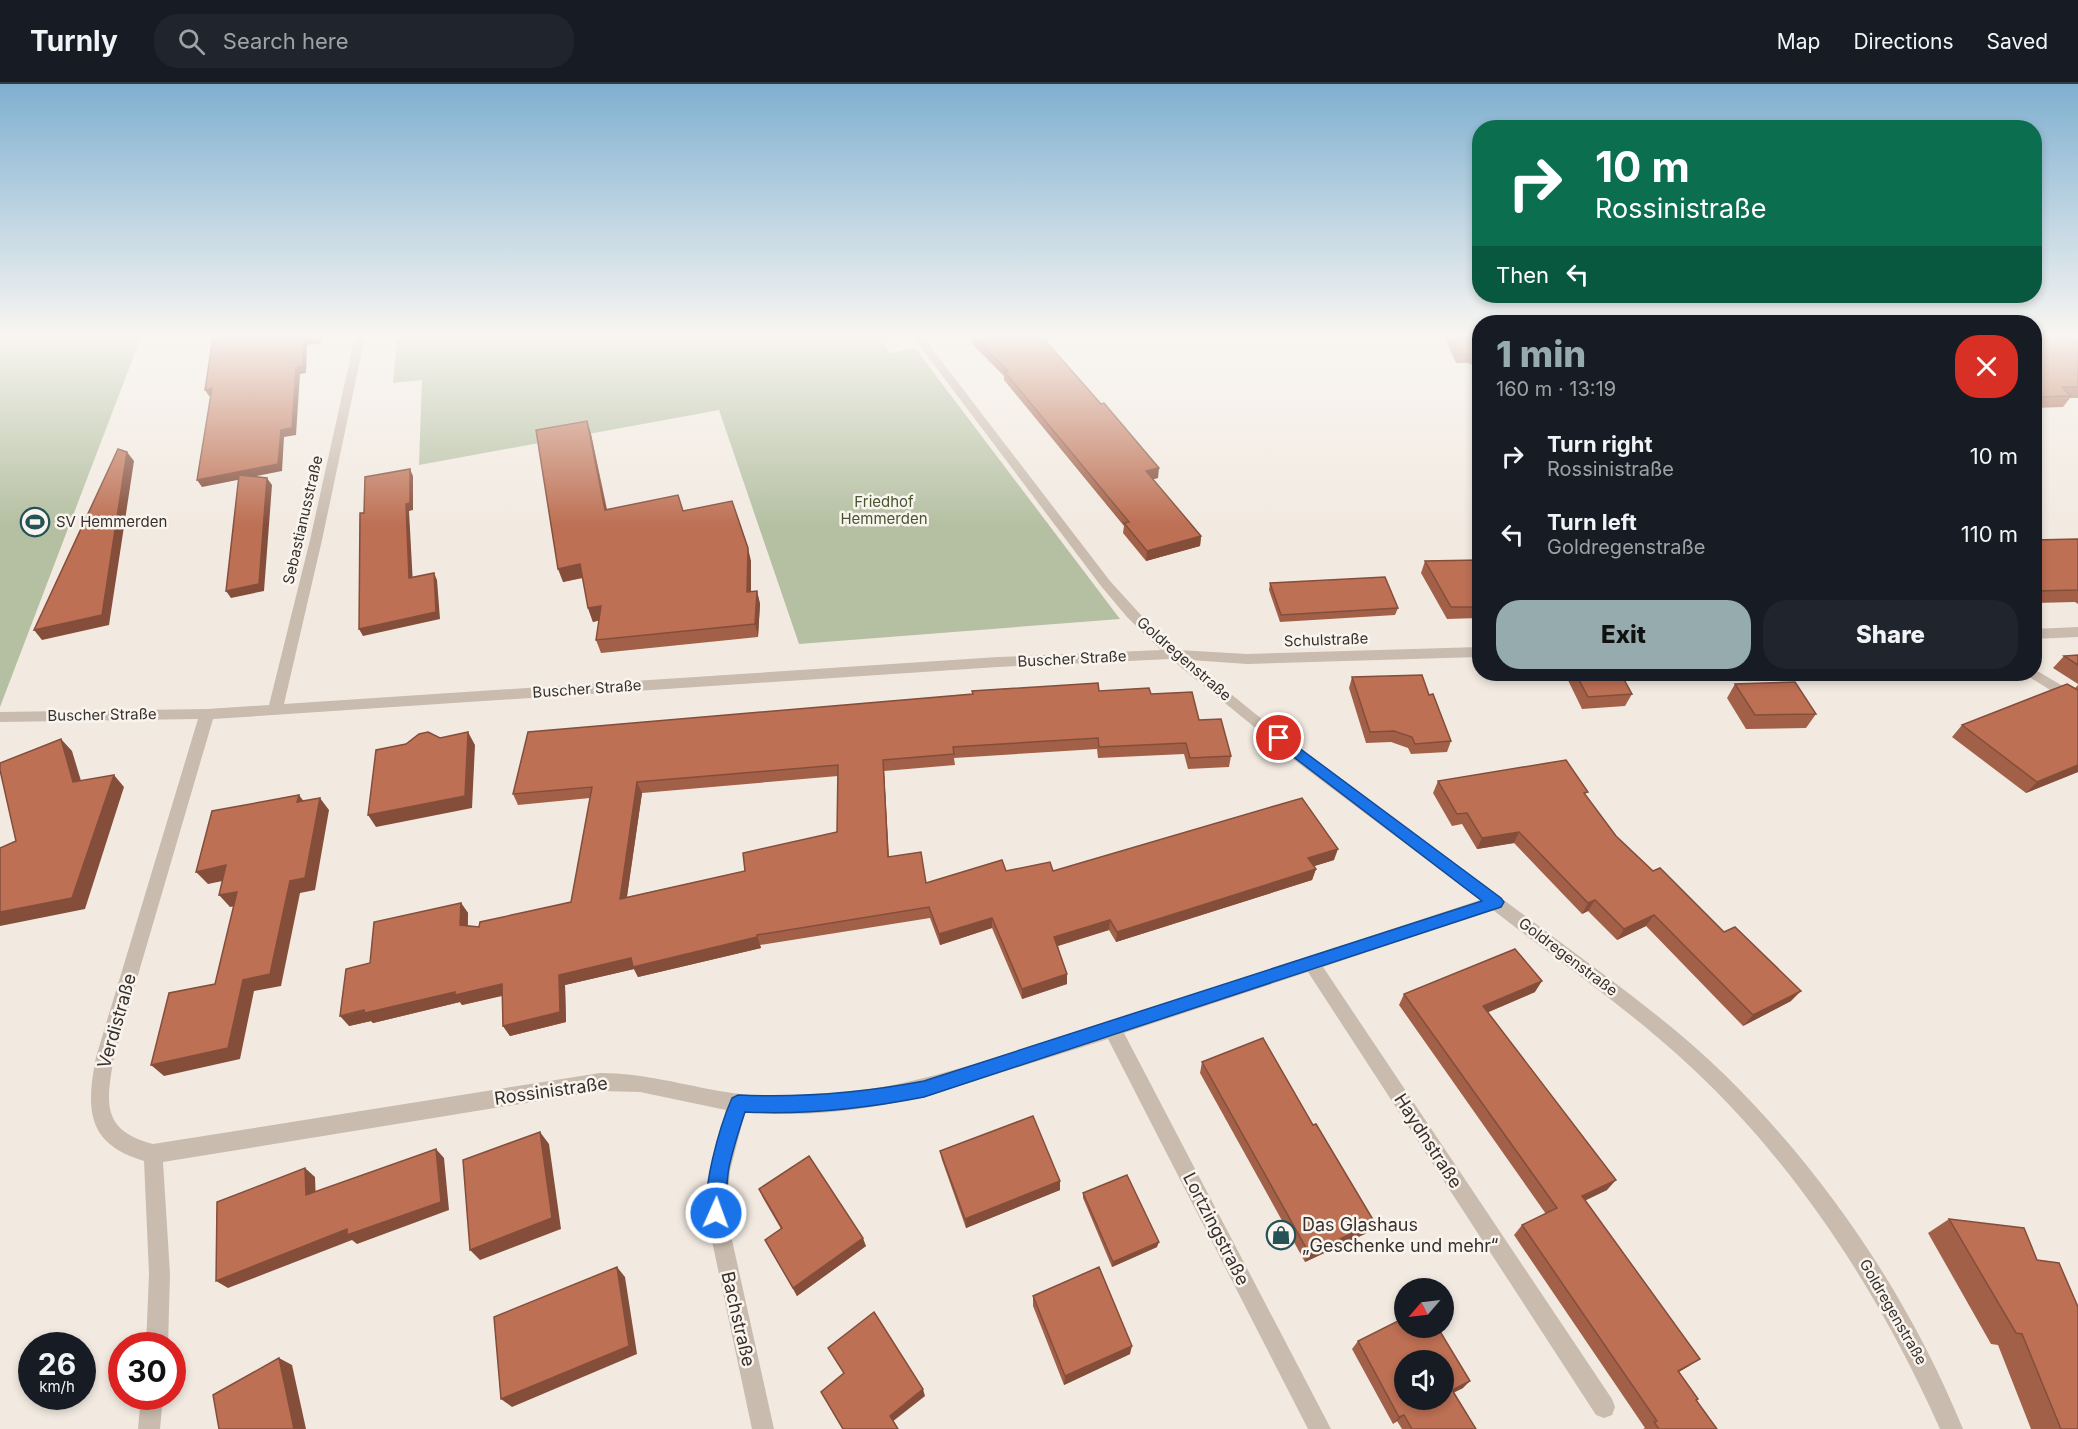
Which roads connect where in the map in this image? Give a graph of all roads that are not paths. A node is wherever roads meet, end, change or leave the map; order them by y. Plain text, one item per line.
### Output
1 (346, 400) edge
2 (966, 400) edge
3 (2078, 632) edge
4 (2042, 634) edge
5 (1472, 652) edge
6 (1174, 654) junction
7 (2042, 679) edge
8 (2078, 702) edge
9 (275, 710) junction
10 (207, 714) junction
11 (0, 717) edge
12 (1496, 902) junction
13 (1312, 964) junction
14 (1112, 1029) junction
15 (738, 1103) junction
16 (153, 1154) junction
17 (158, 1332) edge
18 (1604, 1407) dead end
19 (151, 1410) edge
20 (149, 1429) edge
21 (763, 1429) edge
22 (1320, 1429) edge
23 (1952, 1429) edge

1 - 9 street, Sebastianusstraße
2 - 6 street, Goldregenstraße
3 - 4 street
5 - 6 street, Schulstraße
6 - 9 street, Buscher Straße
6 - 12 street, Goldregenstraße
7 - 8 street
9 - 10 street, Buscher Straße
10 - 11 street, Buscher Straße
10 - 16 street, Verdistraße
12 - 13 street, Rossinistraße
12 - 23 street, Goldregenstraße
13 - 14 street, Rossinistraße
13 - 18 street, Haydnstraße
14 - 15 street, Rossinistraße
14 - 22 street, Lortzingstraße
15 - 16 street, Rossinistraße
15 - 21 street, Bachstraße
16 - 17 street
19 - 20 street

